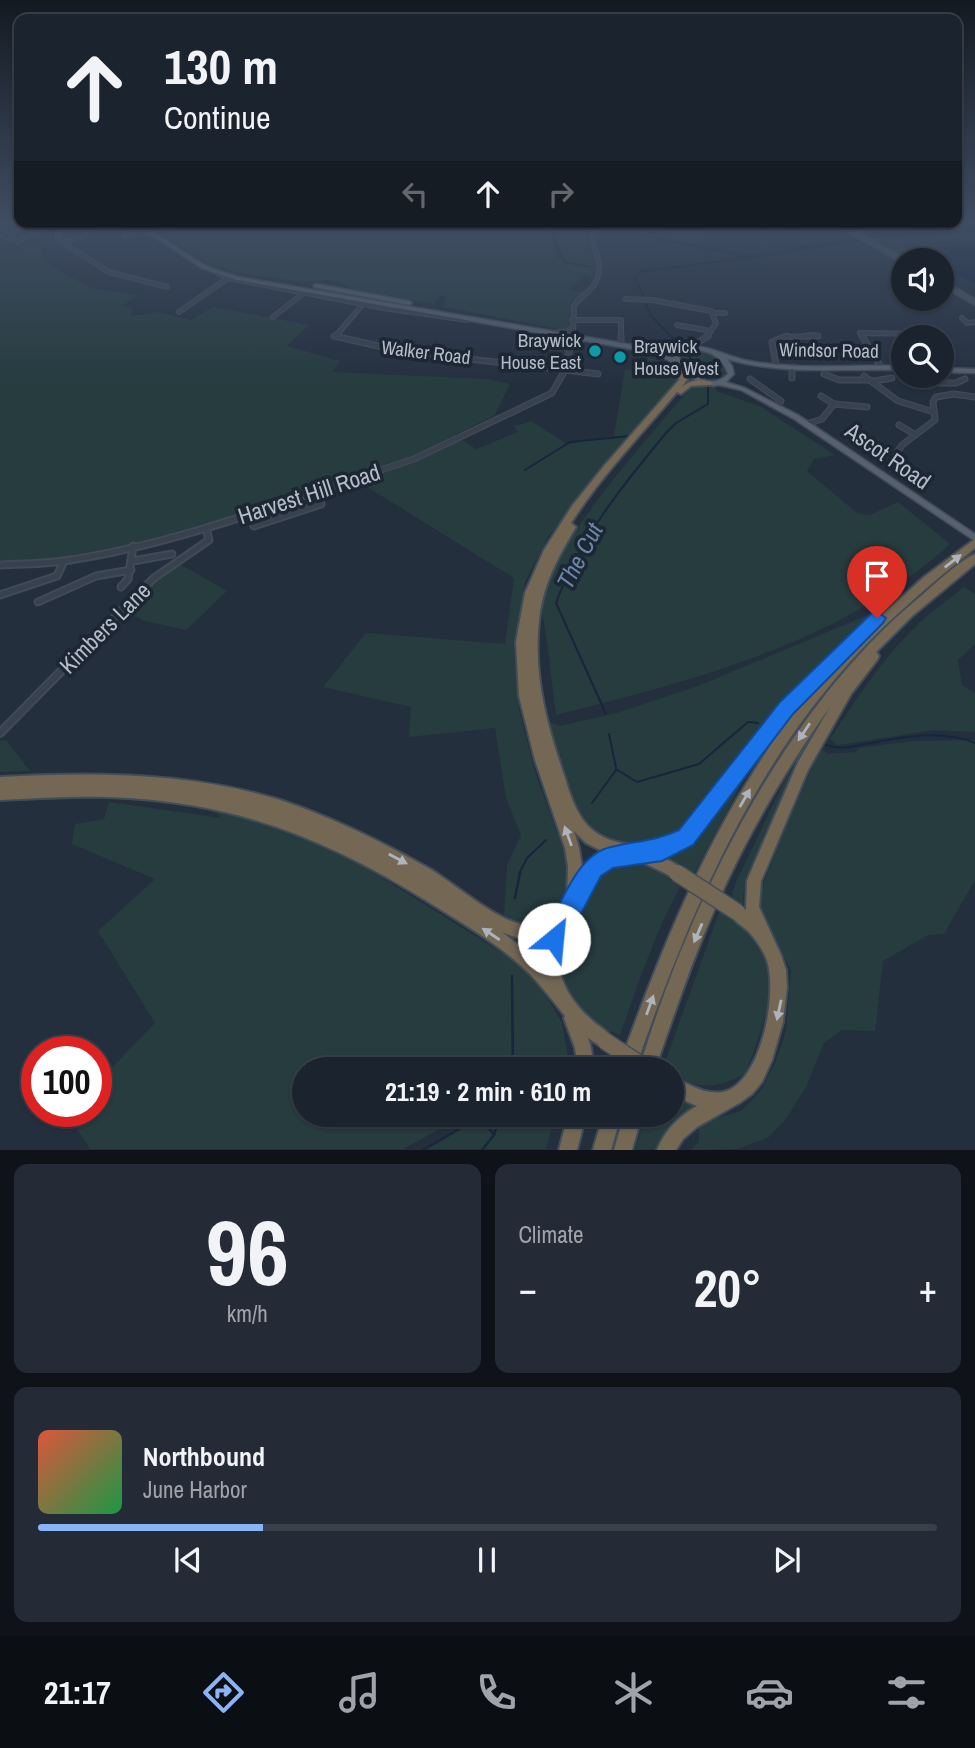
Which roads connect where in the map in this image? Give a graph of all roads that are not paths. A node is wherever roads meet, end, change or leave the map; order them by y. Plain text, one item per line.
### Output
1 (130, 278) edge
2 (228, 278) joint
3 (243, 278) edge
4 (252, 278) edge
5 (596, 278) edge
6 (167, 287) dead end
7 (954, 290) edge
8 (305, 292) junction
9 (330, 297) junction
10 (626, 299) dead end
11 (325, 302) dead end
12 (975, 302) edge
13 (363, 304) junction
14 (180, 312) dead end
15 (713, 313) junction
16 (725, 313) dead end
17 (273, 317) dead end
18 (961, 318) dead end
19 (572, 320) junction
20 (975, 322) edge
21 (680, 324) dead end
22 (572, 327) junction
23 (527, 329) junction
24 (711, 331) junction
25 (891, 333) edge
26 (561, 334) junction
27 (810, 335) dead end
28 (584, 340) junction
29 (621, 341) dead end
30 (571, 342) junction
31 (546, 343) dead end
32 (701, 344) junction
33 (688, 348) junction
34 (711, 351) junction
35 (755, 363) junction
36 (776, 365) junction
37 (792, 367) junction
38 (881, 367) junction
39 (891, 367) edge
40 (681, 368) junction
41 (565, 370) junction
42 (954, 370) edge
43 (975, 371) edge
44 (731, 372) junction
45 (598, 374) dead end
46 (824, 374) dead end
47 (864, 376) dead end
48 (792, 378) dead end
49 (889, 378) dead end
50 (750, 379) dead end
51 (965, 379) dead end
52 (872, 381) junction
53 (954, 382) edge
54 (710, 383) junction
55 (950, 388) edge
56 (743, 389) junction
57 (954, 394) junction
58 (821, 396) dead end
59 (975, 397) edge
60 (834, 404) junction
61 (778, 407) junction
62 (867, 407) dead end
63 (934, 412) junction
64 (807, 424) junction
65 (900, 425) dead end
66 (914, 434) junction
67 (905, 440) junction
68 (914, 445) dead end
69 (894, 455) dead end
70 (321, 504) dead end
71 (246, 515) junction
72 (255, 527) joint
73 (206, 528) junction
74 (975, 540) edge
75 (133, 547) junction
76 (172, 553) dead end
77 (975, 558) edge
78 (64, 561) junction
79 (133, 561) junction
80 (0, 565) edge
81 (131, 569) junction
82 (932, 577) junction
83 (121, 587) dead end
84 (0, 595) edge
85 (38, 601) dead end
86 (896, 625) junction
87 (0, 733) edge
88 (0, 783) edge
89 (0, 793) edge
90 (638, 854) junction
91 (571, 907) junction
92 (768, 944) junction
93 (562, 1001) junction
94 (584, 1057) edge
95 (629, 1057) edge
96 (632, 1057) edge
97 (651, 1057) edge
98 (684, 1091) edge
99 (734, 1098) junction
100 (575, 1127) edge
101 (609, 1127) edge
102 (630, 1127) edge
103 (568, 1150) edge
104 (602, 1150) edge
105 (623, 1150) edge
106 (666, 1150) edge

1 - 6 street
2 - 8 street
2 - 14 street
3 - 23 main road
4 - 26 main road
5 - 19 street
7 - 12 main road
8 - 9 street
8 - 17 street
9 - 11 street
9 - 13 street
10 - 15 street
13 - 23 street
13 - 41 street, Walker Road
15 - 16 street
15 - 24 street
18 - 20 street
19 - 22 street, Harvest Hill Road
19 - 29 street
21 - 24 street
22 - 26 street
22 - 30 street, Harvest Hill Road
23 - 26 main road
24 - 32 street
25 - 38 street
26 - 28 main road
26 - 30 main road, Windsor Road
27 - 36 street
28 - 30 street
28 - 40 main road
30 - 31 street
30 - 33 main road, Windsor Road
30 - 41 street, Harvest Hill Road
32 - 33 street
32 - 34 street
33 - 34 main road, Windsor Road
33 - 40 main road
34 - 35 main road, Windsor Road
34 - 44 main road, Ascot Road
35 - 36 main road, Windsor Road
35 - 44 main road, Windsor Road
36 - 37 main road, Windsor Road
37 - 38 main road, Windsor Road
37 - 48 street
38 - 39 main road, Windsor Road
40 - 54 main road, Ascot Road
91 -> 40 highway
41 - 45 street
41 - 71 street, Harvest Hill Road
42 - 43 main road
44 - 54 main road, Windsor Road
44 - 56 main road, Ascot Road
46 - 52 street
47 - 52 street
49 - 52 street
50 - 61 street, Ascot Road
51 - 53 street
52 - 63 street
54 - 56 main road, Ascot Road
54 - 90 highway
55 - 57 street
56 - 61 main road, Ascot Road
57 - 59 street
57 - 63 street
58 - 60 street
60 - 62 street
60 - 64 street
61 - 64 main road, Ascot Road
63 - 66 street
64 - 74 main road, Ascot Road
65 - 66 street
66 - 67 street
67 - 68 street
67 - 69 street
70 - 72 street
71 - 72 street
71 - 73 street, Harvest Hill Road
73 - 75 street, Harvest Hill Road
73 - 87 street, Kimbers Lane
82 -> 74 highway
75 - 78 street, Harvest Hill Road
75 - 79 street
76 - 79 street
77 - 86 highway
78 - 80 street, Harvest Hill Road
78 - 84 street
79 - 81 street
81 - 83 street
81 - 85 street
82 - 90 highway
96 -> 82 highway
86 - 92 highway
86 -> 97 highway
88 -> 91 highway
93 -> 89 highway
90 - 91 highway
90 - 92 highway, bridge
91 - 93 highway
92 -> 99 highway
93 - 94 highway
93 - 95 highway, bridge
98 - 99 highway
99 - 106 highway
100 - 103 highway
101 - 104 highway
102 - 105 highway

